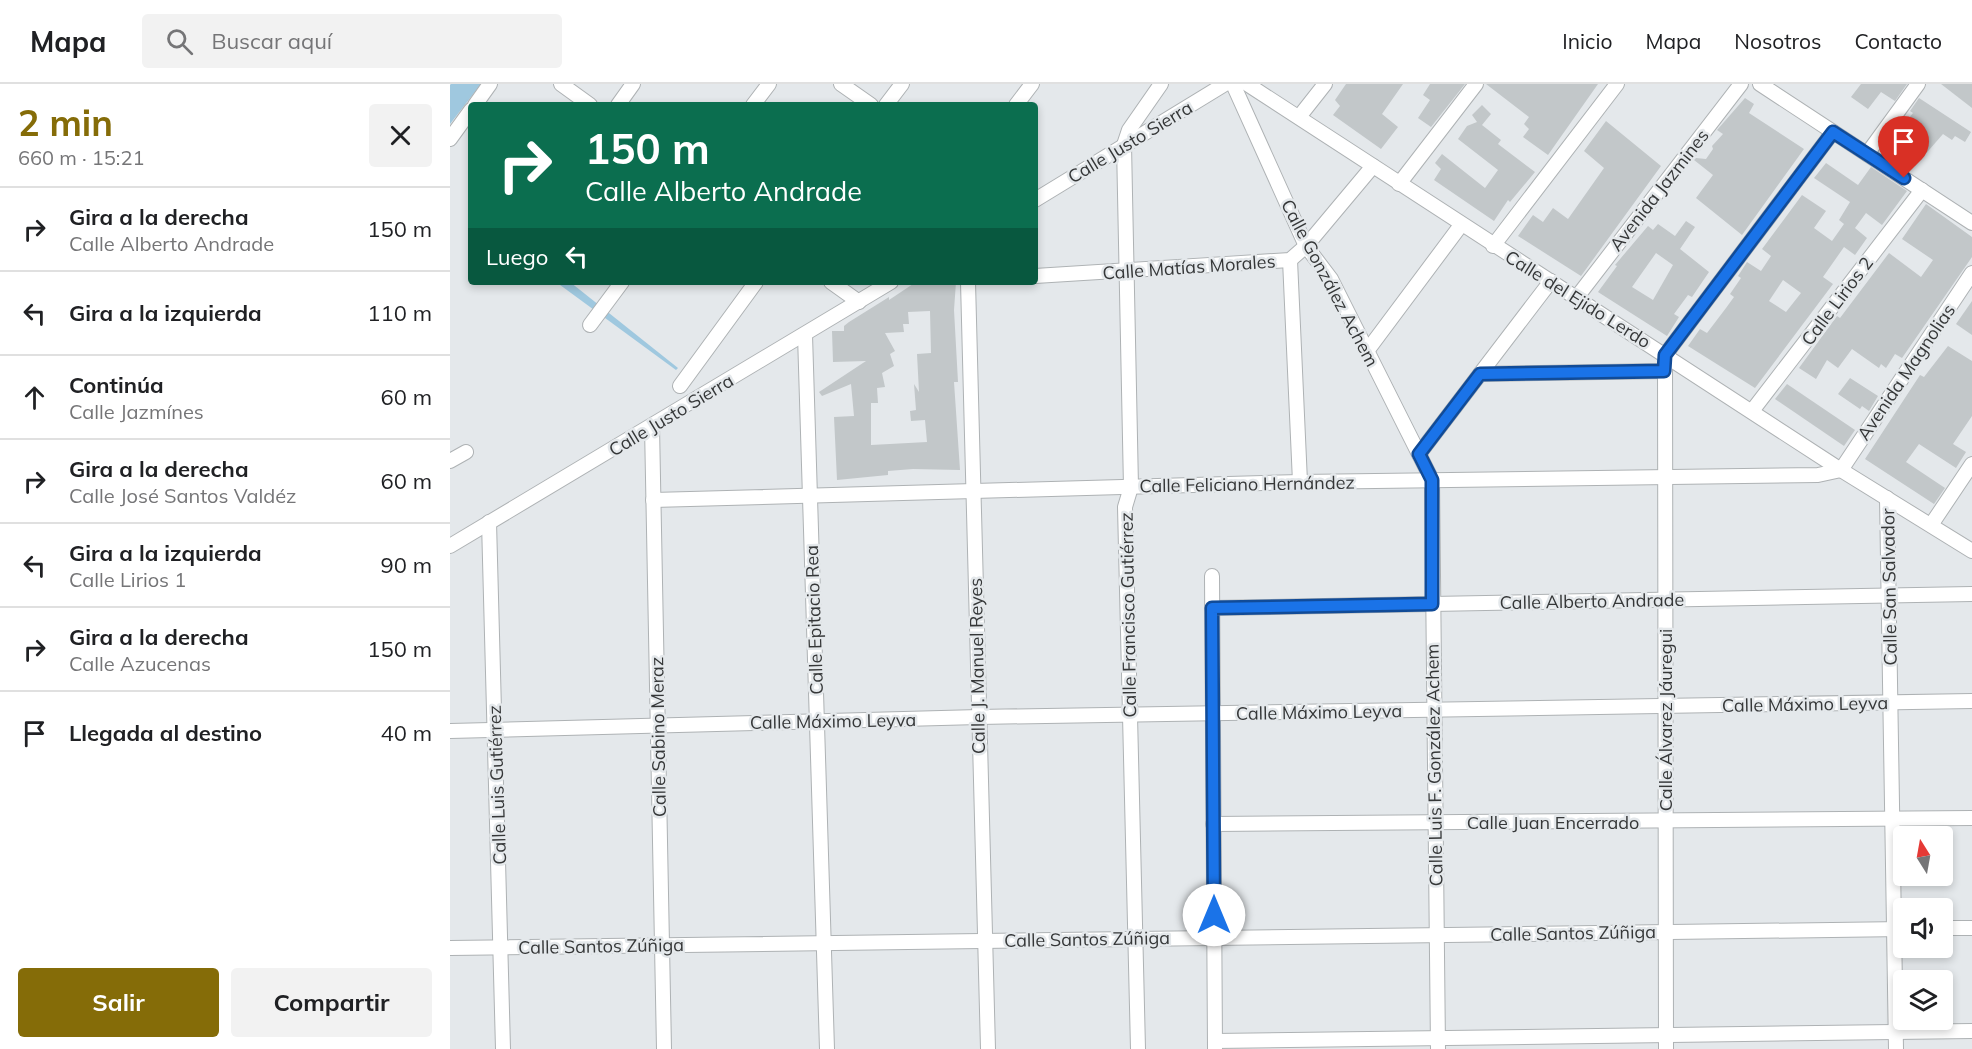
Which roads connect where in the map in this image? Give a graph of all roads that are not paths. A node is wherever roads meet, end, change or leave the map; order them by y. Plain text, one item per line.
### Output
1 (490, 84) edge
2 (561, 84) edge
3 (633, 84) edge
4 (768, 84) edge
5 (841, 84) edge
6 (902, 84) edge
7 (1032, 84) edge
8 (1161, 84) edge
9 (1225, 84) edge
10 (1233, 84) edge
11 (1246, 84) edge
12 (1325, 84) edge
13 (1476, 84) edge
14 (1617, 84) edge
15 (1741, 84) edge
16 (1761, 84) edge
17 (1918, 84) edge
18 (477, 102) edge
19 (586, 102) edge
20 (620, 102) edge
21 (755, 102) edge
22 (867, 102) edge
23 (888, 102) edge
24 (1018, 102) edge
25 (468, 114) edge
26 (1299, 117) junction
27 (1833, 132) junction
28 (450, 140) edge
29 (1124, 145) junction
30 (1867, 154) junction
31 (1373, 166) junction
32 (1399, 184) junction
33 (1922, 190) junction
34 (1038, 198) edge
35 (1972, 223) edge
36 (1461, 225) junction
37 (1306, 246) junction
38 (1492, 246) junction
39 (1290, 260) junction
40 (1126, 271) junction
41 (1972, 273) edge
42 (1038, 276) edge
43 (1551, 281) junction
44 (620, 285) edge
45 (754, 285) edge
46 (835, 285) edge
47 (884, 285) edge
48 (968, 285) edge
49 (1577, 297) junction
50 (859, 302) junction
51 (590, 325) dead end
52 (805, 335) junction
53 (1367, 351) junction
54 (1665, 355) junction
55 (1664, 371) junction
56 (1480, 374) junction
57 (680, 386) dead end
58 (1752, 411) junction
59 (652, 426) junction
60 (466, 452) dead end
61 (1419, 454) junction
62 (450, 460) edge
63 (1972, 464) edge
64 (1840, 470) junction
65 (1665, 477) junction
66 (1432, 480) junction
67 (1300, 482) junction
68 (1131, 487) junction
69 (973, 491) junction
70 (811, 496) junction
71 (1887, 498) junction
72 (653, 500) junction
73 (489, 522) junction
74 (1931, 525) junction
75 (450, 546) edge
76 (1972, 551) edge
77 (1212, 576) dead end
78 (1972, 594) edge
79 (1889, 595) junction
80 (1665, 600) junction
81 (1432, 604) junction
82 (1212, 608) junction
83 (1890, 701) junction
84 (1972, 701) edge
85 (1665, 707) junction
86 (1433, 711) junction
87 (1213, 714) junction
88 (1130, 715) junction
89 (979, 717) junction
90 (818, 721) junction
91 (658, 725) junction
92 (495, 729) junction
93 (450, 731) edge
94 (1972, 818) edge
95 (1893, 819) junction
96 (1666, 821) junction
97 (1435, 822) junction
98 (1214, 824) junction
99 (1897, 898) edge
100 (1953, 928) edge
101 (1972, 928) edge
102 (1893, 929) edge
103 (1666, 932) junction
104 (1437, 935) junction
105 (1214, 938) junction
106 (1136, 939) junction
107 (985, 941) junction
108 (824, 943) junction
109 (662, 945) junction
110 (502, 947) junction
111 (450, 948) edge
112 (1898, 958) edge
113 (1972, 1031) edge
114 (1895, 1032) junction
115 (1666, 1042) edge
116 (1438, 1043) edge
117 (1215, 1045) edge
118 (503, 1049) edge
119 (664, 1049) edge
120 (827, 1049) edge
121 (988, 1049) edge
122 (1138, 1049) edge
123 (1896, 1049) edge

1 - 18 street
2 - 19 street
3 - 20 street
4 - 21 street
5 - 22 street
6 - 23 street
7 - 24 street
8 - 29 street, Calle Francisco Gutiérrez
9 - 29 street, Calle Justo Sierra
10 - 37 street, Calle González Achem
11 - 26 street, Calle del Ejido Lerdo
12 - 26 street
13 - 32 street
14 - 38 street
15 - 49 street, Avenida Jazmines
16 - 27 street
17 - 30 street
25 - 28 street
26 - 31 street, Calle del Ejido Lerdo
27 - 30 street
27 - 54 street
29 - 34 street, Calle Justo Sierra
29 - 40 street, Calle Francisco Gutiérrez
30 - 33 street
31 - 32 street, Calle del Ejido Lerdo
31 - 37 street, Calle Matías Morales
32 - 36 street, Calle del Ejido Lerdo
33 - 35 street
33 - 58 street, Calle Lirios 2
36 - 38 street, Calle del Ejido Lerdo
36 - 53 street
37 - 39 street, Calle Matías Morales
37 - 53 street, Calle González Achem
38 - 43 street, Calle del Ejido Lerdo
39 - 40 street, Calle Matías Morales
39 - 67 street
40 - 42 street, Calle Matías Morales
40 - 68 street, Calle Francisco Gutiérrez
41 - 64 street, Avenida Magnolias
43 - 49 street, Calle del Ejido Lerdo
43 - 56 street
44 - 51 street
45 - 57 street
46 - 50 street
47 - 50 street, Calle Justo Sierra
48 - 69 street, Calle J. Manuel Reyes
49 - 54 street, Calle del Ejido Lerdo
50 - 52 street, Calle Justo Sierra
52 - 59 street, Calle Justo Sierra
52 - 70 street, Calle Epitacio Rea
53 - 61 street, Calle González Achem
54 - 55 street, Calle Álvarez Jáuregui
54 - 58 street, Calle del Ejido Lerdo
55 - 56 street
55 - 65 street, Calle Álvarez Jáuregui
56 - 61 street
58 - 64 street, Calle del Ejido Lerdo
59 - 72 street, Calle Sabino Meraz
59 - 73 street, Calle Justo Sierra
60 - 62 street
61 - 66 street, Calle González Achem
63 - 74 street
64 - 65 street, Calle Feliciano Hernández
64 - 71 street, Calle del Ejido Lerdo
65 - 66 street, Calle Feliciano Hernández
65 - 80 street, Calle Álvarez Jáuregui
66 - 67 street, Calle Feliciano Hernández
66 - 81 street, Calle Luis F. González Achem
67 - 68 street, Calle Feliciano Hernández
68 - 69 street, Calle Feliciano Hernández
68 - 88 street, Calle Francisco Gutiérrez
69 - 70 street, Calle Feliciano Hernández
69 - 89 street, Calle J. Manuel Reyes
70 - 72 street, Calle Feliciano Hernández
70 - 90 street, Calle Epitacio Rea
71 - 74 street, Calle del Ejido Lerdo
71 - 79 street, Calle San Salvador
72 - 91 street, Calle Sabino Meraz
73 - 75 street, Calle Justo Sierra
73 - 92 street, Calle Luis Gutiérrez
74 - 76 street, Calle del Ejido Lerdo
77 - 82 street
78 - 79 street, Calle Alberto Andrade
79 - 80 street, Calle Alberto Andrade
79 - 83 street, Calle San Salvador
80 - 81 street, Calle Alberto Andrade
80 - 85 street, Calle Álvarez Jáuregui
81 - 82 street, Calle Alberto Andrade
81 - 86 street, Calle Luis F. González Achem
82 - 87 street
83 - 84 street, Calle Máximo Leyva
83 - 85 street, Calle Máximo Leyva
83 - 95 street, Calle San Salvador
85 - 86 street, Calle Máximo Leyva
85 - 96 street, Calle Álvarez Jáuregui
86 - 87 street, Calle Máximo Leyva
86 - 97 street, Calle Luis F. González Achem
87 - 88 street, Calle Máximo Leyva
87 - 98 street
88 - 89 street, Calle Máximo Leyva
88 - 106 street, Calle Francisco Gutiérrez
89 - 90 street, Calle Máximo Leyva
89 - 107 street, Calle J. Manuel Reyes
90 - 91 street, Calle Máximo Leyva
90 - 108 street, Calle Epitacio Rea
91 - 92 street, Calle Máximo Leyva
91 - 109 street, Calle Sabino Meraz
92 - 93 street, Calle Máximo Leyva
92 - 110 street, Calle Luis Gutiérrez
94 - 95 street, Calle Juan Encerrado
95 - 96 street, Calle Juan Encerrado
95 - 99 street, Calle San Salvador
96 - 97 street, Calle Juan Encerrado
96 - 103 street, Calle Álvarez Jáuregui
97 - 98 street, Calle Juan Encerrado
97 - 104 street, Calle Luis F. González Achem
98 - 105 street
100 - 101 street
102 - 103 street, Calle Santos Zúñiga
103 - 104 street, Calle Santos Zúñiga
103 - 115 street, Calle Álvarez Jáuregui
104 - 105 street, Calle Santos Zúñiga
104 - 116 street, Calle Luis F. González Achem
105 - 106 street, Calle Santos Zúñiga
105 - 117 street
106 - 107 street, Calle Santos Zúñiga
106 - 122 street, Calle Francisco Gutiérrez
107 - 108 street, Calle Santos Zúñiga
107 - 121 street, Calle J. Manuel Reyes
108 - 109 street, Calle Santos Zúñiga
108 - 120 street, Calle Epitacio Rea
109 - 110 street, Calle Santos Zúñiga
109 - 119 street, Calle Sabino Meraz
110 - 111 street, Calle Santos Zúñiga
110 - 118 street, Calle Luis Gutiérrez
112 - 114 street, Calle San Salvador
113 - 114 street
114 - 115 street
114 - 123 street, Calle San Salvador
115 - 116 street
116 - 117 street

